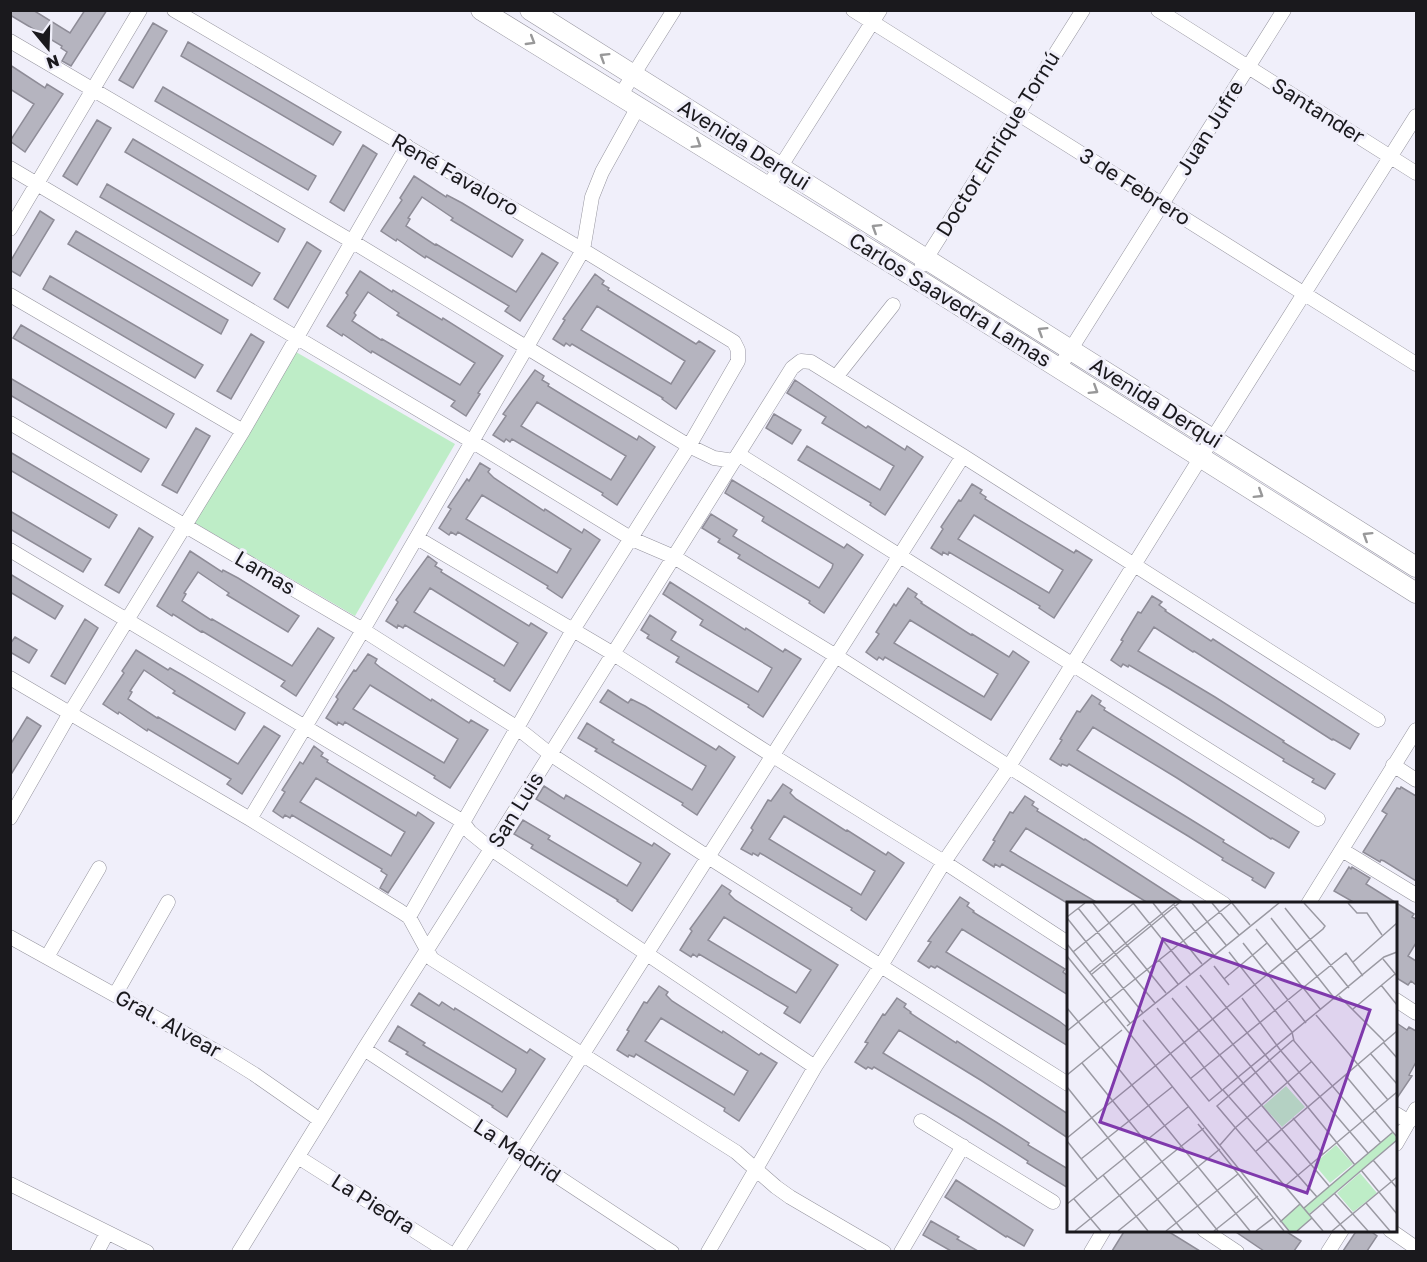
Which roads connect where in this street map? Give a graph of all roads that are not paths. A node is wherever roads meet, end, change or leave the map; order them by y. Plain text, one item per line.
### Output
1 (140, 10) edge
2 (174, 10) edge
3 (481, 10) edge
4 (530, 10) edge
5 (674, 10) edge
6 (853, 10) edge
7 (880, 10) edge
8 (1083, 10) edge
9 (1158, 10) edge
10 (1284, 10) edge
11 (872, 23) junction
12 (10, 42) edge
13 (1248, 67) junction
14 (633, 75) junction
15 (92, 89) junction
16 (620, 96) junction
17 (638, 107) junction
18 (1018, 114) junction
19 (1416, 116) edge
20 (407, 146) junction
21 (1391, 156) junction
22 (10, 168) edge
23 (781, 168) junction
24 (1416, 172) edge
25 (37, 184) junction
26 (768, 188) junction
27 (1162, 204) junction
28 (10, 228) edge
29 (353, 242) junction
30 (583, 250) junction
31 (926, 259) junction
32 (914, 278) junction
33 (1305, 293) junction
34 (10, 295) edge
35 (893, 305) dead end
36 (296, 338) junction
37 (527, 348) junction
38 (1070, 349) junction
39 (1416, 364) edge
40 (1059, 368) junction
41 (836, 377) junction
42 (10, 423) edge
43 (243, 431) junction
44 (1213, 439) junction
45 (473, 441) junction
46 (689, 446) junction
47 (963, 456) junction
48 (1201, 457) junction
49 (736, 458) junction
50 (185, 526) junction
51 (417, 538) junction
52 (632, 539) junction
53 (10, 550) edge
54 (900, 556) junction
55 (674, 557) junction
56 (1133, 565) junction
57 (1416, 567) edge
58 (1416, 593) edge
59 (128, 621) junction
60 (363, 630) junction
61 (573, 630) junction
62 (612, 652) junction
63 (836, 656) junction
64 (1072, 666) junction
65 (10, 678) edge
66 (70, 713) junction
67 (1378, 720) dead end
68 (306, 726) junction
69 (516, 727) junction
70 (1416, 730) edge
71 (550, 754) junction
72 (773, 756) junction
73 (1010, 765) junction
74 (1393, 765) junction
75 (1416, 780) edge
76 (12, 812) edge
77 (250, 819) junction
78 (1318, 819) dead end
79 (462, 821) junction
80 (491, 849) junction
81 (1342, 850) junction
82 (708, 857) junction
83 (944, 862) junction
84 (99, 868) dead end
85 (1416, 895) edge
86 (168, 902) dead end
87 (1222, 902) edge
88 (1309, 902) edge
89 (409, 917) junction
90 (10, 937) edge
91 (1067, 942) edge
92 (426, 951) junction
93 (647, 954) junction
94 (47, 957) junction
95 (882, 964) junction
96 (115, 995) junction
97 (1397, 1001) edge
98 (1416, 1012) edge
99 (364, 1048) junction
100 (582, 1055) junction
101 (815, 1067) junction
102 (1067, 1083) edge
103 (1416, 1109) edge
104 (1397, 1115) edge
105 (320, 1120) junction
106 (921, 1121) dead end
107 (1409, 1122) junction
108 (1397, 1141) edge
109 (963, 1146) junction
110 (519, 1152) junction
111 (298, 1157) junction
112 (756, 1169) junction
113 (10, 1184) edge
114 (1053, 1202) dead end
115 (1103, 1232) edge
116 (1207, 1232) edge
117 (1341, 1232) edge
118 (1393, 1232) edge
119 (106, 1233) junction
120 (1416, 1248) edge
121 (97, 1251) edge
122 (147, 1251) edge
123 (239, 1251) edge
124 (448, 1251) edge
125 (457, 1251) edge
126 (672, 1251) edge
127 (708, 1251) edge
128 (884, 1251) edge
129 (901, 1251) edge
130 (1091, 1251) edge
131 (1237, 1251) edge
132 (1329, 1251) edge

1 - 15 street
2 - 20 street, René Favaloro
3 -> 16 main road, Carlos Saavedra Lamas
14 -> 4 main road, Avenida Derqui
5 - 14 street
6 - 11 street, 3 de Febrero
7 - 11 street
8 - 18 street, Doctor Enrique Tornú
9 - 13 street, Santander
10 - 13 street, Juan Jufre
11 - 18 street, 3 de Febrero
11 - 23 street
12 - 15 street
13 - 21 street, Santander
13 - 27 street, Juan Jufre
14 - 16 street
14 - 23 main road, Avenida Derqui
15 - 25 street
15 - 29 street
16 - 17 main road, Carlos Saavedra Lamas
17 -> 26 main road, Carlos Saavedra Lamas
17 - 30 street
18 - 27 street, 3 de Febrero
18 - 31 street, Doctor Enrique Tornú
19 - 21 street
20 - 29 street
20 - 30 street, René Favaloro
21 - 24 street, Santander
21 - 33 street
22 - 25 street
23 - 26 street
31 -> 23 main road, Avenida Derqui
25 - 28 street
25 - 36 street
26 - 32 main road, Carlos Saavedra Lamas
27 - 33 street, 3 de Febrero
27 - 38 street, Juan Jufre
29 - 36 street
29 - 37 street
30 - 37 street
30 - 46 street, René Favaloro
31 - 32 street, Doctor Enrique Tornú
38 -> 31 main road, Avenida Derqui
32 - 40 main road, Carlos Saavedra Lamas
33 - 39 street, 3 de Febrero
33 - 44 street
34 - 43 street
35 - 41 street
36 - 43 street
36 - 45 street
37 - 45 street
37 - 46 street
38 - 40 street, Juan Jufre
38 - 44 main road, Avenida Derqui
40 -> 48 main road, Carlos Saavedra Lamas
41 - 47 street
41 - 49 street, San Luis
42 - 50 street, Lamas
43 - 50 street
44 - 48 street
57 -> 44 main road, Avenida Derqui
45 - 51 street
45 - 52 street
46 - 49 street
46 - 52 street
47 - 54 street
47 - 56 street
48 - 56 street
48 -> 58 main road, Carlos Saavedra Lamas
49 - 54 street
49 - 55 street, San Luis
50 - 59 street
50 - 60 street, Lamas
51 - 60 street
51 - 61 street
52 - 55 street
52 - 61 street
53 - 59 street
54 - 63 street
54 - 64 street
55 - 62 street, San Luis
55 - 63 street
56 - 64 street
56 - 67 street
59 - 66 street
59 - 68 street
60 - 68 street
60 - 69 street, Lamas
61 - 62 street
61 - 69 street
62 - 71 street, San Luis
62 - 72 street
63 - 72 street
63 - 73 street
64 - 73 street
64 - 78 street
65 - 66 street
66 - 76 street
66 - 77 street
68 - 77 street
68 - 79 street
69 - 71 street, Lamas
69 - 79 street
70 - 74 street
71 - 80 street, San Luis
71 - 82 street, Lamas
72 - 82 street
72 - 83 street
73 - 83 street
73 - 87 street
74 - 75 street
74 - 81 street
77 - 89 street
79 - 80 street
79 - 89 street
80 - 92 street, San Luis
80 - 93 street
81 - 85 street
81 - 88 street
82 - 93 street
82 - 95 street, Lamas
83 - 91 street
83 - 95 street
84 - 94 street
86 - 96 street
89 - 92 street
90 - 94 street, Gral. Alvear
92 - 99 street, San Luis
92 - 100 street
93 - 100 street
93 - 101 street
94 - 96 street, Gral. Alvear
95 - 101 street
95 - 102 street, Lamas
96 - 105 street, Gral. Alvear
97 - 98 street
99 - 105 street, San Luis
99 - 110 street, La Madrid
100 - 110 street
100 - 112 street
101 - 112 street
103 - 107 street
104 - 107 street
105 - 111 street, San Luis
106 - 109 street
107 - 108 street
109 - 114 street
109 - 129 street
110 - 125 street
110 - 126 street, La Madrid
111 - 123 street, San Luis
111 - 124 street, La Piedra
112 - 127 street
112 - 128 street
113 - 119 street
115 - 130 street
116 - 131 street
117 - 132 street
118 - 120 street
119 - 121 street
119 - 122 street

